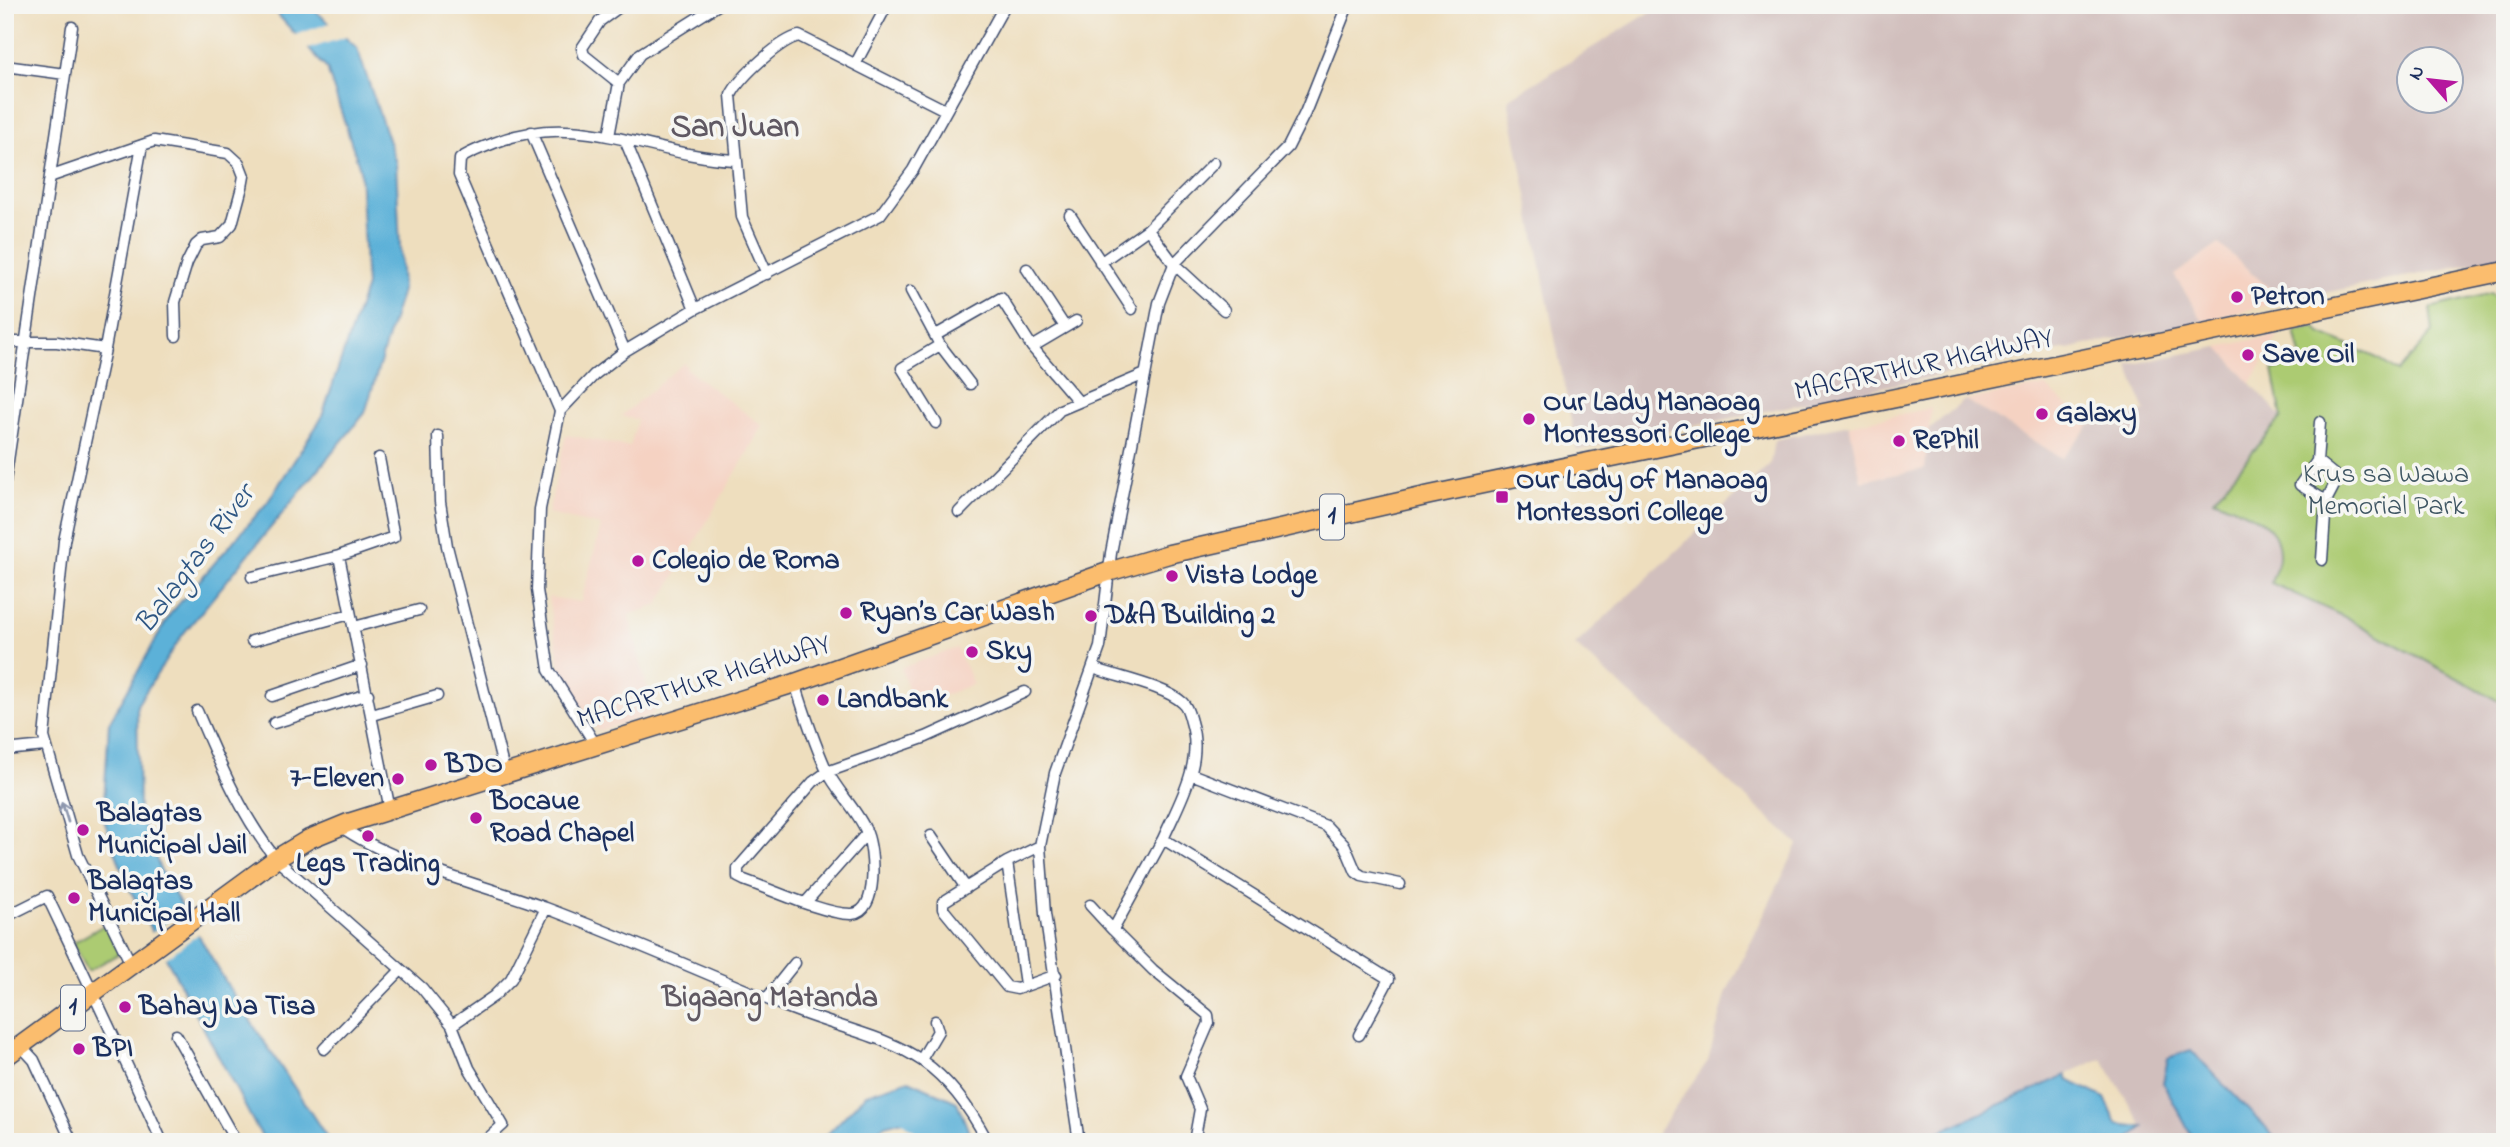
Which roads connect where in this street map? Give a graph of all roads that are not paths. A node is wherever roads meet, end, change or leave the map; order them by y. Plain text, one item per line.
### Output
1 (622, 5) edge
2 (718, 5) edge
3 (887, 5) edge
4 (1005, 5) edge
5 (1348, 5) edge
6 (72, 27) dead end
7 (856, 63) junction
8 (5, 66) edge
9 (65, 74) junction
10 (619, 83) junction
11 (945, 110) junction
12 (531, 132) junction
13 (610, 136) junction
14 (625, 140) junction
15 (142, 145) junction
16 (735, 160) junction
17 (1214, 163) dead end
18 (52, 176) junction
19 (1070, 215) dead end
20 (1148, 229) junction
21 (1100, 263) junction
22 (1174, 264) junction
23 (1027, 269) dead end
24 (2505, 271) edge
25 (767, 274) junction
26 (911, 291) dead end
27 (695, 309) junction
28 (1132, 309) dead end
29 (1224, 310) dead end
30 (1076, 321) dead end
31 (1066, 327) junction
32 (176, 336) dead end
33 (27, 340) junction
34 (938, 340) junction
35 (5, 342) edge
36 (1032, 347) junction
37 (105, 349) junction
38 (625, 351) junction
39 (1145, 374) junction
40 (970, 384) dead end
41 (1078, 401) junction
42 (560, 411) junction
43 (2320, 422) dead end
44 (936, 423) dead end
45 (438, 436) dead end
46 (379, 458) dead end
47 (2316, 461) junction
48 (5, 481) edge
49 (2326, 501) junction
50 (959, 512) dead end
51 (339, 556) junction
52 (2322, 560) dead end
53 (1108, 572) junction
54 (252, 577) dead end
55 (419, 610) dead end
56 (350, 614) junction
57 (354, 627) junction
58 (252, 642) dead end
59 (362, 665) junction
60 (1093, 668) junction
61 (796, 683) junction
62 (1025, 692) dead end
63 (369, 694) junction
64 (271, 696) dead end
65 (437, 696) dead end
66 (197, 711) dead end
67 (372, 715) junction
68 (274, 723) dead end
69 (595, 744) junction
70 (45, 746) junction
71 (5, 750) edge
72 (827, 772) junction
73 (505, 774) junction
74 (1191, 774) junction
75 (390, 810) junction
76 (340, 826) junction
77 (867, 833) junction
78 (931, 835) dead end
79 (1163, 839) junction
80 (1040, 846) junction
81 (276, 859) junction
82 (1007, 862) junction
83 (1400, 884) dead end
84 (966, 888) junction
85 (806, 902) junction
86 (1090, 905) dead end
87 (546, 908) junction
88 (5, 917) edge
89 (1113, 930) junction
90 (136, 961) junction
91 (795, 963) dead end
92 (400, 971) junction
93 (1056, 975) junction
94 (1025, 984) junction
95 (92, 994) junction
96 (767, 998) junction
97 (935, 1021) dead end
98 (452, 1026) junction
99 (176, 1035) dead end
100 (1359, 1035) dead end
101 (21, 1046) junction
102 (324, 1049) dead end
103 (5, 1057) edge
104 (922, 1058) junction
105 (72, 1142) edge
106 (162, 1142) edge
107 (236, 1142) edge
108 (484, 1142) edge
109 (988, 1142) edge
110 (1027, 1142) edge
111 (1036, 1142) edge
112 (1079, 1142) edge
113 (1194, 1142) edge

1 - 10 street
2 - 10 street
3 - 7 street
4 - 11 street
5 - 22 street
6 - 9 street
7 - 11 street
7 - 16 street
8 - 9 street
9 - 18 street
10 - 13 street
11 - 25 street
12 - 13 street
12 - 38 street
12 - 42 street
13 - 14 street
14 - 16 street
14 - 27 street
15 - 18 street
15 - 32 street
15 - 37 street
16 - 25 street
17 - 20 street
18 - 33 street
19 - 21 street
20 - 21 street
20 - 22 street
21 - 28 street
22 - 29 street
22 - 39 street
23 - 31 street
24 - 53 highway, MACARTHUR HIGHWAY / 1
25 - 27 street
26 - 34 street
27 - 38 street
30 - 31 street
31 - 36 street
33 - 35 street
33 - 37 street
33 - 48 street
34 - 36 street
34 - 40 street
34 - 44 street
36 - 41 street
37 - 70 street
38 - 42 street
39 - 41 street
39 - 53 street
41 - 50 street
42 - 69 street
43 - 47 street
45 - 73 street
46 - 51 street
47 - 49 street
47 - 49 street
49 - 52 street
51 - 54 street
51 - 56 street
53 - 60 street
53 - 61 highway, MACARTHUR HIGHWAY / 1
55 - 57 street
56 - 57 street
56 - 58 street
57 - 59 street
59 - 63 street
59 - 64 street
60 - 74 street
60 - 80 street
61 - 69 highway, MACARTHUR HIGHWAY / 1
61 - 72 street
62 - 72 street
63 - 67 street
63 - 68 street
65 - 67 street
66 - 81 street
67 - 75 street
69 - 73 highway, MACARTHUR HIGHWAY / 1
70 - 71 street
90 -> 70 street
72 - 77 street
72 - 85 street
73 - 75 highway, MACARTHUR HIGHWAY / 1
74 - 79 street
74 - 83 street
75 - 76 highway, MACARTHUR HIGHWAY / 1
76 - 81 highway, MACARTHUR HIGHWAY / 1
76 - 87 street
77 - 85 street
77 - 85 street
78 - 84 street
79 - 89 street
79 - 100 street
80 - 82 street
80 - 93 street
81 - 90 highway, MACARTHUR HIGHWAY / 1
81 - 92 street
82 - 84 street
82 - 94 street
84 - 94 street
86 - 89 street
87 - 96 street
87 - 98 street
88 - 95 street
89 - 113 street
90 - 95 highway, MACARTHUR HIGHWAY / 1
91 - 96 street
92 - 98 street
92 - 102 street
93 - 94 street
93 - 112 street
95 - 101 highway, MACARTHUR HIGHWAY / 1
95 - 106 street
96 - 104 street
97 - 104 street
98 - 108 street
99 - 107 street
101 - 103 highway, MACARTHUR HIGHWAY / 1
101 - 105 street
104 - 109 street
110 - 111 street

